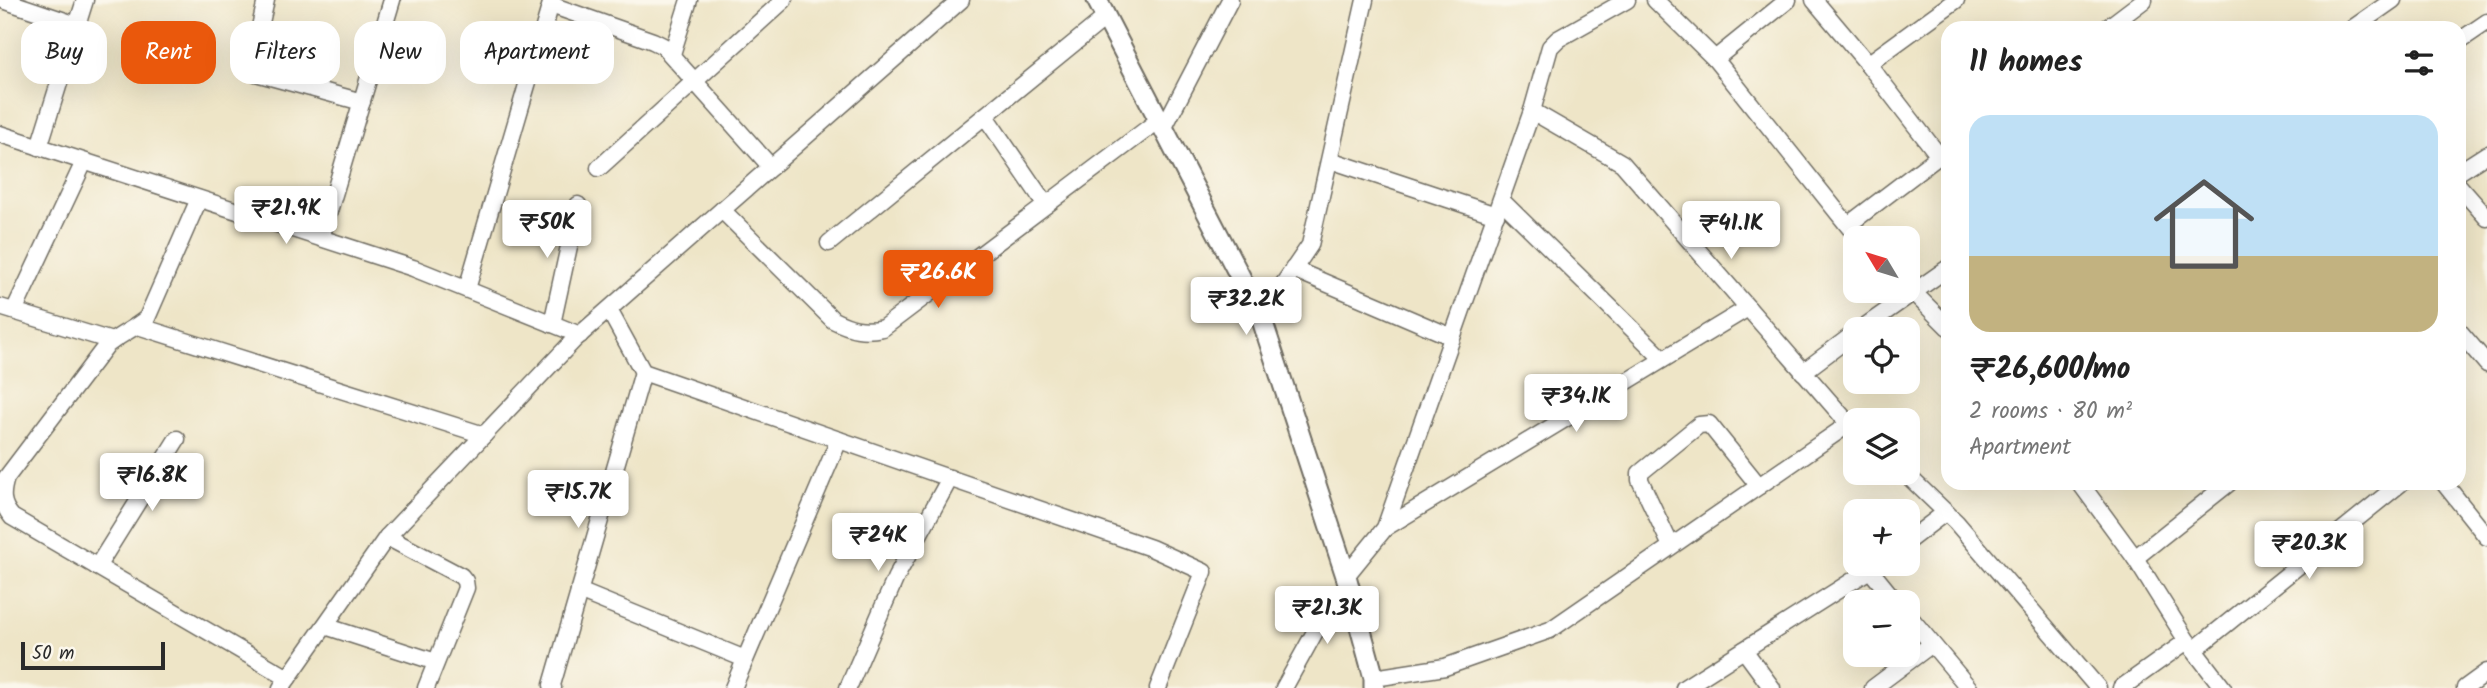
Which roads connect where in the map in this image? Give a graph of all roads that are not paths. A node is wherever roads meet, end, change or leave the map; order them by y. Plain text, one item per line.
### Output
1 (3, 0) edge
2 (85, 0) edge
3 (266, 0) edge
4 (392, 0) edge
5 (689, 0) edge
6 (784, 0) edge
7 (961, 0) edge
8 (1230, 0) edge
9 (1365, 0) edge
10 (1627, 0) edge
11 (1656, 0) edge
12 (1788, 0) edge
13 (1814, 0) edge
14 (1956, 0) edge
15 (2144, 0) edge
16 (2393, 0) edge
17 (551, 3) edge
18 (1101, 9) edge
19 (65, 21) edge
20 (78, 21) edge
21 (2116, 21) edge
22 (2363, 21) edge
23 (2487, 22) edge
24 (2466, 36) edge
25 (672, 54) junction
26 (1715, 59) junction
27 (1868, 64) junction
28 (695, 81) junction
29 (58, 84) edge
30 (362, 103) junction
31 (1532, 111) junction
32 (985, 116) junction
33 (1161, 124) junction
34 (0, 134) edge
35 (38, 147) junction
36 (1941, 151) edge
37 (2487, 154) edge
38 (1941, 155) edge
39 (1329, 160) junction
40 (84, 162) junction
41 (771, 167) junction
42 (599, 168) dead end
43 (2466, 168) edge
44 (2466, 194) edge
45 (198, 199) junction
46 (578, 205) dead end
47 (1046, 205) junction
48 (1498, 207) junction
49 (722, 210) junction
50 (2487, 218) edge
51 (1848, 226) edge
52 (1860, 226) edge
53 (320, 238) junction
54 (829, 243) dead end
55 (1293, 270) junction
56 (1941, 272) edge
57 (1920, 284) edge
58 (467, 289) junction
59 (1893, 303) edge
60 (1918, 303) edge
61 (1748, 307) junction
62 (7, 309) edge
63 (609, 310) junction
64 (1261, 317) junction
65 (1876, 317) edge
66 (1941, 321) edge
67 (552, 324) junction
68 (138, 326) junction
69 (580, 335) junction
70 (1452, 337) junction
71 (2466, 339) edge
72 (112, 341) junction
73 (1843, 342) edge
74 (1663, 359) junction
75 (2487, 364) edge
76 (643, 372) junction
77 (1803, 372) junction
78 (1843, 416) edge
79 (1843, 432) edge
80 (484, 435) junction
81 (177, 439) dead end
82 (839, 440) junction
83 (950, 478) junction
84 (1917, 485) edge
85 (1759, 486) junction
86 (2085, 490) edge
87 (2220, 490) edge
88 (2392, 490) edge
89 (2450, 490) edge
90 (1945, 512) junction
91 (1385, 528) junction
92 (1920, 532) edge
93 (387, 537) junction
94 (2487, 537) edge
95 (1671, 546) junction
96 (2135, 558) junction
97 (97, 567) junction
98 (1860, 576) edge
99 (1348, 582) junction
100 (579, 592) junction
101 (325, 626) junction
102 (1920, 630) edge
103 (1932, 644) junction
104 (2190, 645) junction
105 (1744, 650) junction
106 (745, 659) junction
107 (436, 662) junction
108 (2487, 672) edge
109 (285, 683) edge
110 (1374, 683) edge
111 (426, 688) edge
112 (552, 688) edge
113 (733, 688) edge
114 (848, 688) edge
115 (1157, 688) edge
116 (1284, 688) edge
117 (1684, 688) edge
118 (1772, 688) edge
119 (1872, 688) edge
120 (1969, 688) edge
121 (2098, 688) edge
122 (2121, 688) edge
123 (2223, 688) edge
124 (2465, 688) edge

1 - 19 street
2 - 20 street
3 - 30 street
4 - 30 street
5 - 25 street
6 - 28 street
7 - 41 street
8 - 33 street
9 - 39 street
10 - 31 street
11 - 26 street
12 - 26 street
13 - 27 street
14 - 27 street
15 - 21 street
16 - 22 street
17 - 25 street
17 - 58 street
18 - 32 street
18 - 33 street
23 - 24 street
25 - 28 street
26 - 51 street
27 - 36 street
28 - 41 street
28 - 42 street
29 - 35 street
30 - 53 street
31 - 48 street
31 - 61 street
32 - 47 street
32 - 54 street
33 - 47 street
33 - 64 street
34 - 35 street
35 - 40 street
37 - 43 street
38 - 52 street
39 - 48 street
39 - 55 street
40 - 45 street
40 - 62 street
41 - 49 street
44 - 50 street
45 - 53 street
45 - 68 street
46 - 67 street
47 - 49 street
48 - 70 street
48 - 74 street
49 - 63 street
53 - 58 street
55 - 64 street
55 - 70 street
56 - 57 street
58 - 67 street
59 - 65 street
60 - 66 street
61 - 74 street
61 - 77 street
62 - 72 street
63 - 69 street
63 - 76 street
64 - 99 street
67 - 69 street
68 - 72 street
68 - 80 street
69 - 80 street
70 - 91 street
71 - 75 street
72 - 97 street
73 - 77 street
74 - 91 street
76 - 82 street
76 - 100 street
77 - 78 street
79 - 85 street
80 - 93 street
81 - 97 street
82 - 83 street
82 - 106 street
83 - 114 street
83 - 115 street
84 - 90 street
85 - 95 street
85 - 95 street
86 - 96 street
87 - 96 street
88 - 104 street
89 - 94 street
90 - 92 street
90 - 121 street
91 - 99 street
93 - 101 street
93 - 107 street
95 - 110 street
96 - 104 street
97 - 109 street
98 - 105 street
99 - 110 street
99 - 116 street
100 - 106 street
100 - 112 street
101 - 107 street
101 - 109 street
102 - 103 street
103 - 119 street
103 - 120 street
104 - 122 street
104 - 123 street
105 - 117 street
105 - 118 street
106 - 113 street
107 - 111 street
108 - 124 street

